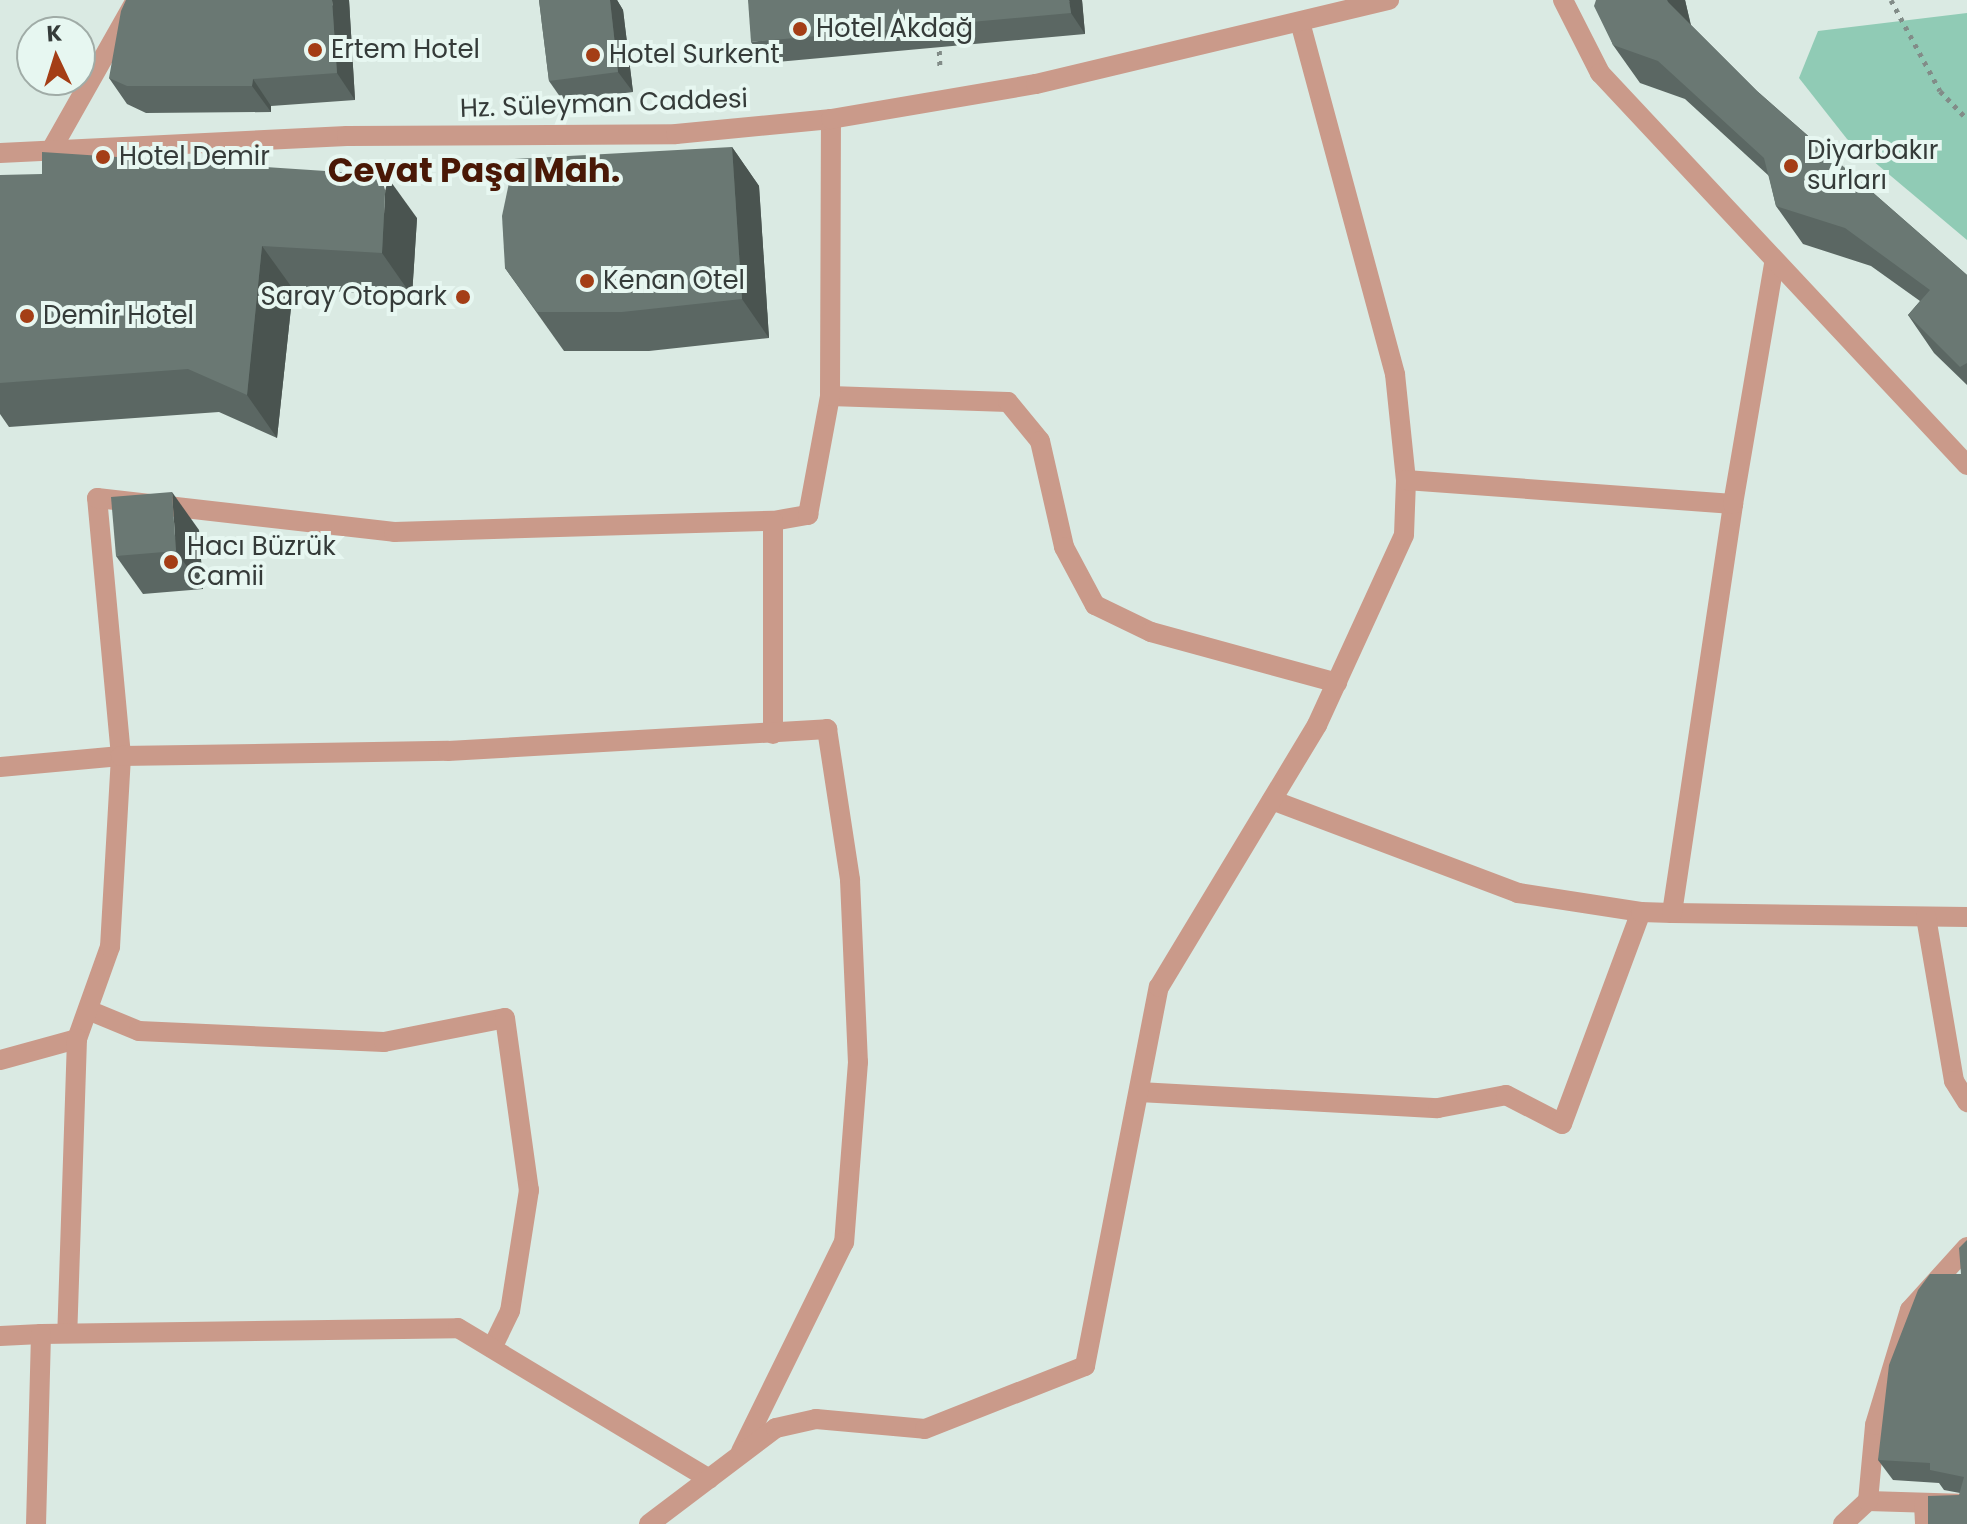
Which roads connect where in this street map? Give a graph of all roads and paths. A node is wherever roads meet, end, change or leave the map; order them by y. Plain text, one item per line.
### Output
1 (136, 0) edge
2 (1389, 0) edge
3 (1563, 0) edge
4 (1891, 0) edge
5 (1300, 22) junction
6 (938, 29) edge
7 (943, 100) junction
8 (831, 119) junction
9 (1967, 119) edge
10 (50, 152) junction
11 (0, 153) edge
12 (1774, 264) junction
13 (830, 396) junction
14 (1967, 465) edge
15 (1406, 480) junction
16 (1733, 504) junction
17 (773, 521) junction
18 (1337, 683) junction
19 (773, 734) junction
20 (121, 756) junction
21 (0, 767) edge
22 (1272, 800) junction
23 (1641, 912) junction
24 (1672, 913) junction
25 (1926, 917) junction
26 (1967, 917) edge
27 (88, 1010) junction
28 (77, 1039) junction
29 (0, 1060) edge
30 (1139, 1092) junction
31 (1967, 1102) edge
32 (1967, 1247) edge
33 (67, 1333) junction
34 (41, 1334) junction
35 (0, 1336) edge
36 (492, 1348) junction
37 (738, 1456) junction
38 (709, 1479) junction
39 (1868, 1501) junction
40 (1967, 1504) edge
41 (1924, 1514) edge
42 (36, 1524) edge
43 (649, 1524) edge
44 (1843, 1524) edge

1 - 10 street
2 - 5 street, Hz. Süleyman Caddesi
3 - 12 street
4 - 9 path
5 - 7 street, Hz. Süleyman Caddesi
5 - 15 street
6 - 7 path
7 - 8 street, Hz. Süleyman Caddesi
8 - 10 street, Hz. Süleyman Caddesi
8 - 13 street
10 - 11 street, Hz. Süleyman Caddesi
12 - 14 street
12 - 16 street
13 - 17 street
13 - 18 street
15 - 16 street
15 - 18 street
16 - 24 street
17 - 19 street
17 - 20 street
18 - 22 street
19 - 20 street
19 - 37 street
20 - 21 street
20 - 27 street
22 - 23 street
22 - 30 street
23 - 24 street
23 - 30 street
24 - 25 street
25 - 26 street
25 - 31 street
27 - 28 street
27 - 36 street
28 - 29 street
28 - 33 street
30 - 37 street
32 - 39 street
33 - 34 street
33 - 36 street
34 - 35 street
34 - 42 street
36 - 38 street
37 - 38 street
38 - 43 street
39 - 41 street
39 - 44 street
40 - 41 street

